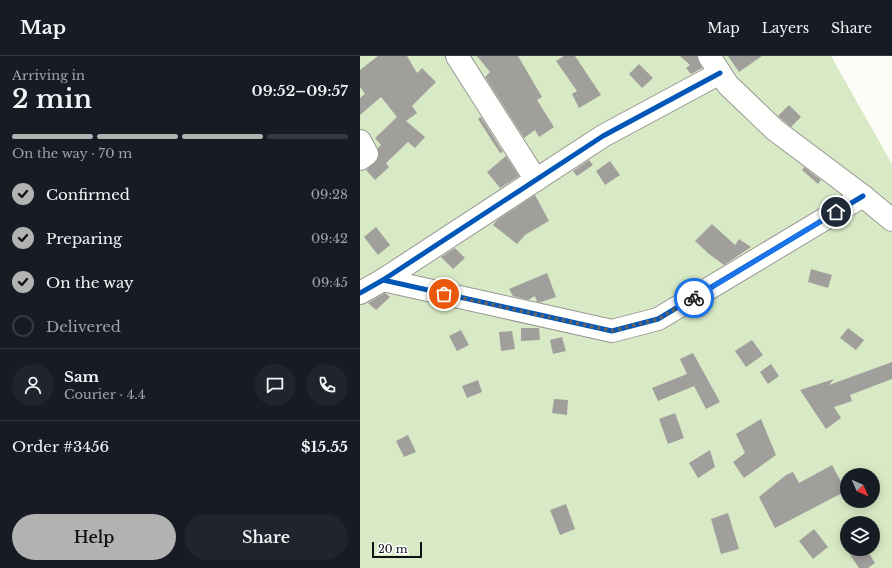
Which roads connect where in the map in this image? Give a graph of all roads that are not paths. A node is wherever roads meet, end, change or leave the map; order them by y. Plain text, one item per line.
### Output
1 (457, 56) edge
2 (715, 64) edge
3 (360, 141) edge
4 (360, 159) edge
5 (536, 180) junction
6 (863, 196) junction
7 (892, 220) edge
8 (383, 280) junction
9 (360, 293) edge

1 - 5 street
2 - 5 street
2 - 6 street
3 - 4 street
5 - 8 street
6 - 7 street
6 - 8 street
8 - 9 street

